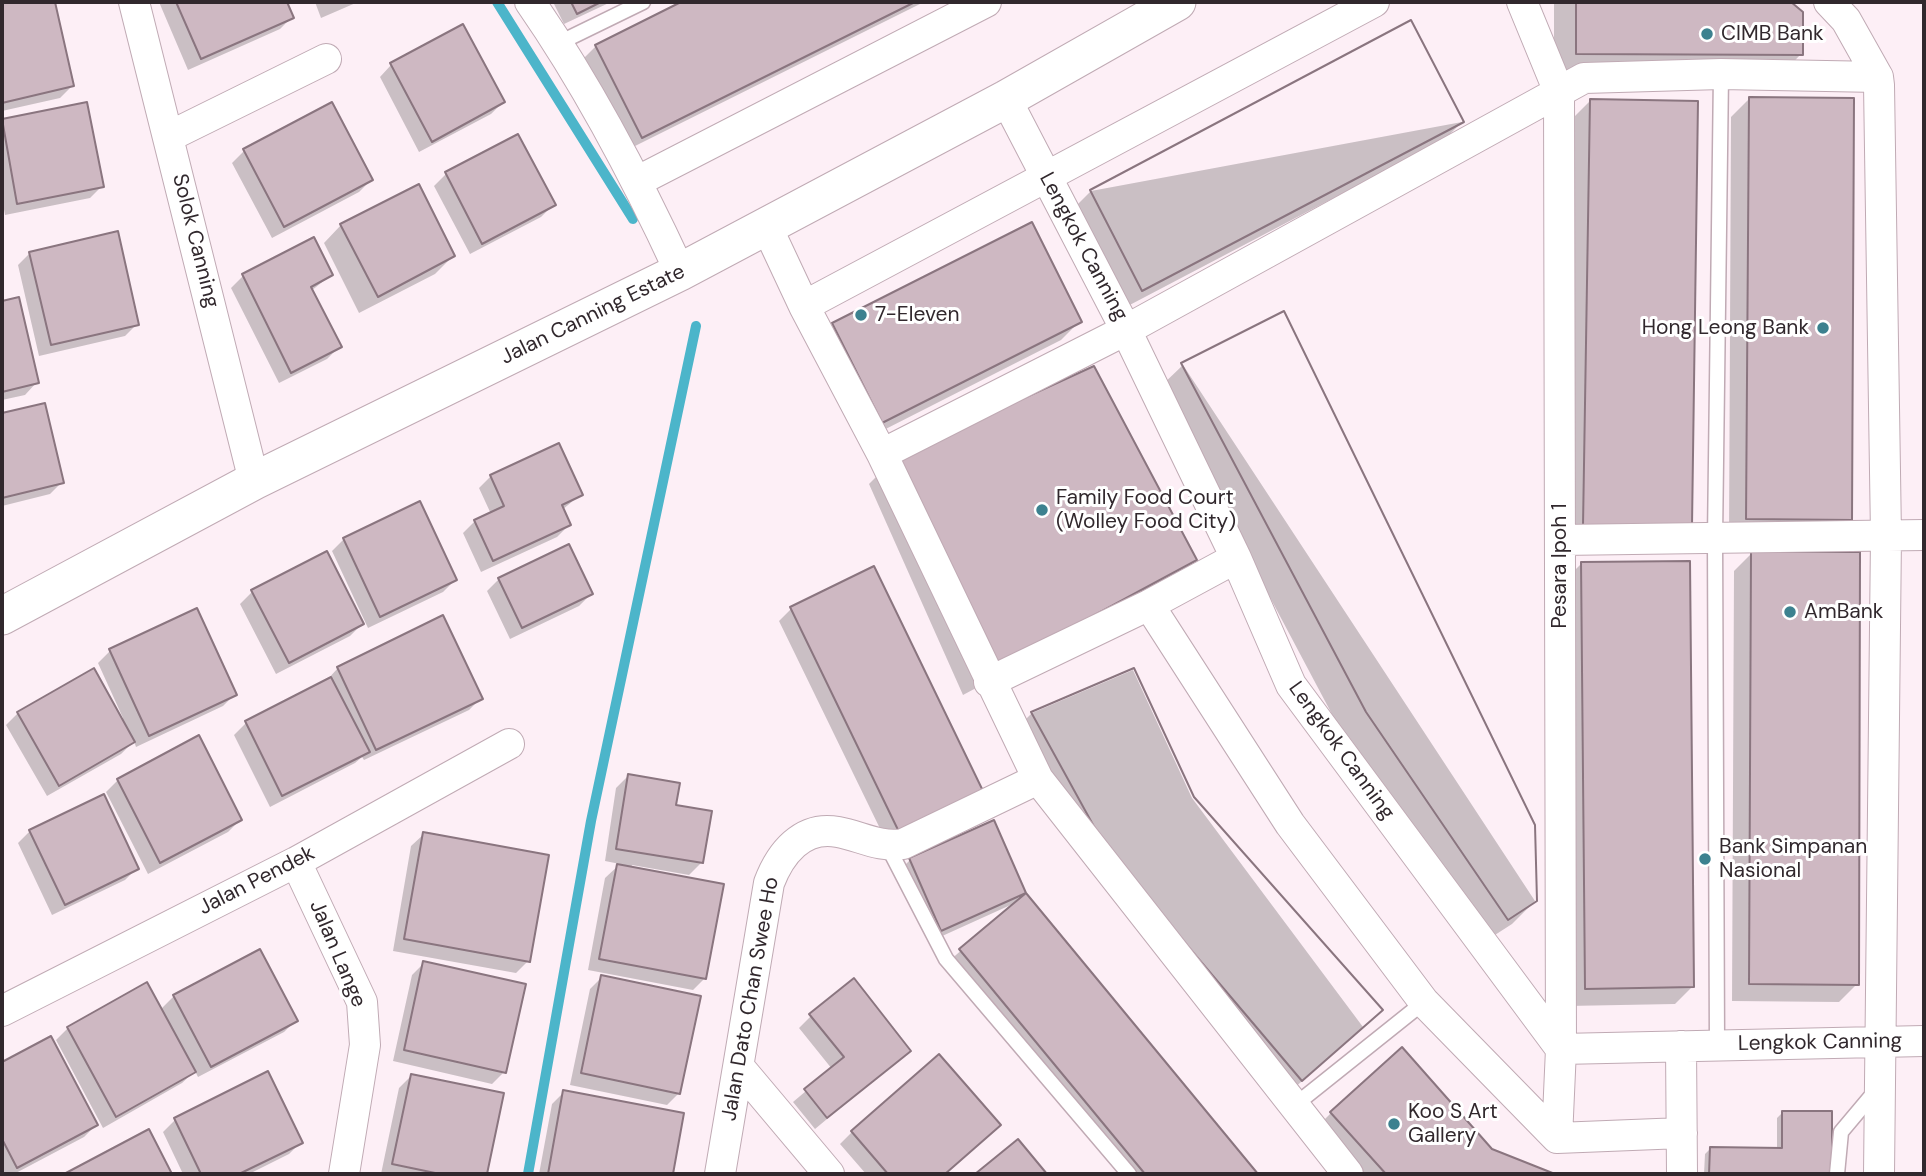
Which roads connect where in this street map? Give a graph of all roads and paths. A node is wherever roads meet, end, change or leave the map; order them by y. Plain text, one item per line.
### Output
1 (134, 2) edge
2 (530, 2) edge
3 (643, 2) edge
4 (986, 2) edge
5 (1374, 2) edge
6 (1522, 2) edge
7 (1829, 2) edge
8 (1170, 3) edge
9 (559, 43) junction
10 (326, 59) dead end
11 (1721, 74) junction
12 (1878, 77) junction
13 (1559, 92) junction
14 (1006, 99) junction
15 (170, 136) junction
16 (1047, 178) junction
17 (638, 181) junction
18 (767, 227) junction
19 (680, 272) junction
20 (804, 306) junction
21 (1126, 330) junction
22 (882, 454) junction
23 (254, 481) junction
24 (1924, 535) edge
25 (1886, 536) junction
26 (1715, 538) junction
27 (1560, 540) junction
28 (1236, 558) junction
29 (1149, 605) junction
30 (2, 616) edge
31 (989, 682) junction
32 (509, 744) dead end
33 (1038, 779) junction
34 (887, 845) junction
35 (296, 862) junction
36 (1424, 1003) junction
37 (2, 1011) edge
38 (1924, 1041) edge
39 (1879, 1042) junction
40 (1717, 1045) junction
41 (1681, 1046) junction
42 (1561, 1049) junction
43 (739, 1067) junction
44 (1879, 1087) junction
45 (1294, 1105) junction
46 (1682, 1133) junction
47 (1557, 1138) junction
48 (1339, 1171) edge
49 (344, 1174) edge
50 (720, 1174) edge
51 (829, 1174) edge
52 (1129, 1174) edge
53 (1682, 1174) edge
54 (1837, 1174) edge
55 (1880, 1174) edge

1 - 15 street, Solok Canning
2 - 9 street
3 - 9 lane
4 - 17 street
5 - 16 street
6 - 13 street, Pesara Ipoh 1
7 - 12 street
8 - 14 street, Jalan Canning Estate
9 - 17 street
10 - 15 street
11 - 12 street
11 - 13 street
11 - 26 lane
12 - 25 street
13 - 21 street
13 - 27 street, Pesara Ipoh 1
14 - 16 street, Lengkok Canning
14 - 18 street, Jalan Canning Estate
15 - 23 street, Solok Canning
16 - 20 street
16 - 21 street, Lengkok Canning
17 - 19 street
18 - 19 street, Jalan Canning Estate
18 - 20 street
19 - 23 street, Jalan Canning Estate
20 - 22 street
21 - 22 street
21 - 28 street, Lengkok Canning
22 - 31 street
23 - 30 street, Jalan Canning Estate
24 - 25 street
25 - 26 street
25 - 39 street
26 - 27 street
26 - 40 lane
27 - 42 street, Pesara Ipoh 1
28 - 29 street
28 - 42 street, Lengkok Canning
29 - 31 street
29 - 36 street
31 - 33 street
32 - 35 street, Jalan Pendek
33 - 34 street
33 - 45 street
34 - 43 street, Jalan Dato Chan Swee Ho
34 - 52 lane
35 - 37 street, Jalan Pendek
35 - 49 street, Jalan Lange
36 - 45 lane
36 - 47 street
38 - 39 street, Lengkok Canning
39 - 40 street, Lengkok Canning
39 - 44 street
40 - 41 street, Lengkok Canning
41 - 42 street, Lengkok Canning
41 - 46 street
42 - 47 street, Pesara Ipoh 1
43 - 50 street, Jalan Dato Chan Swee Ho
43 - 51 street
44 - 54 lane
44 - 55 street
45 - 48 street
46 - 47 street
46 - 53 street

